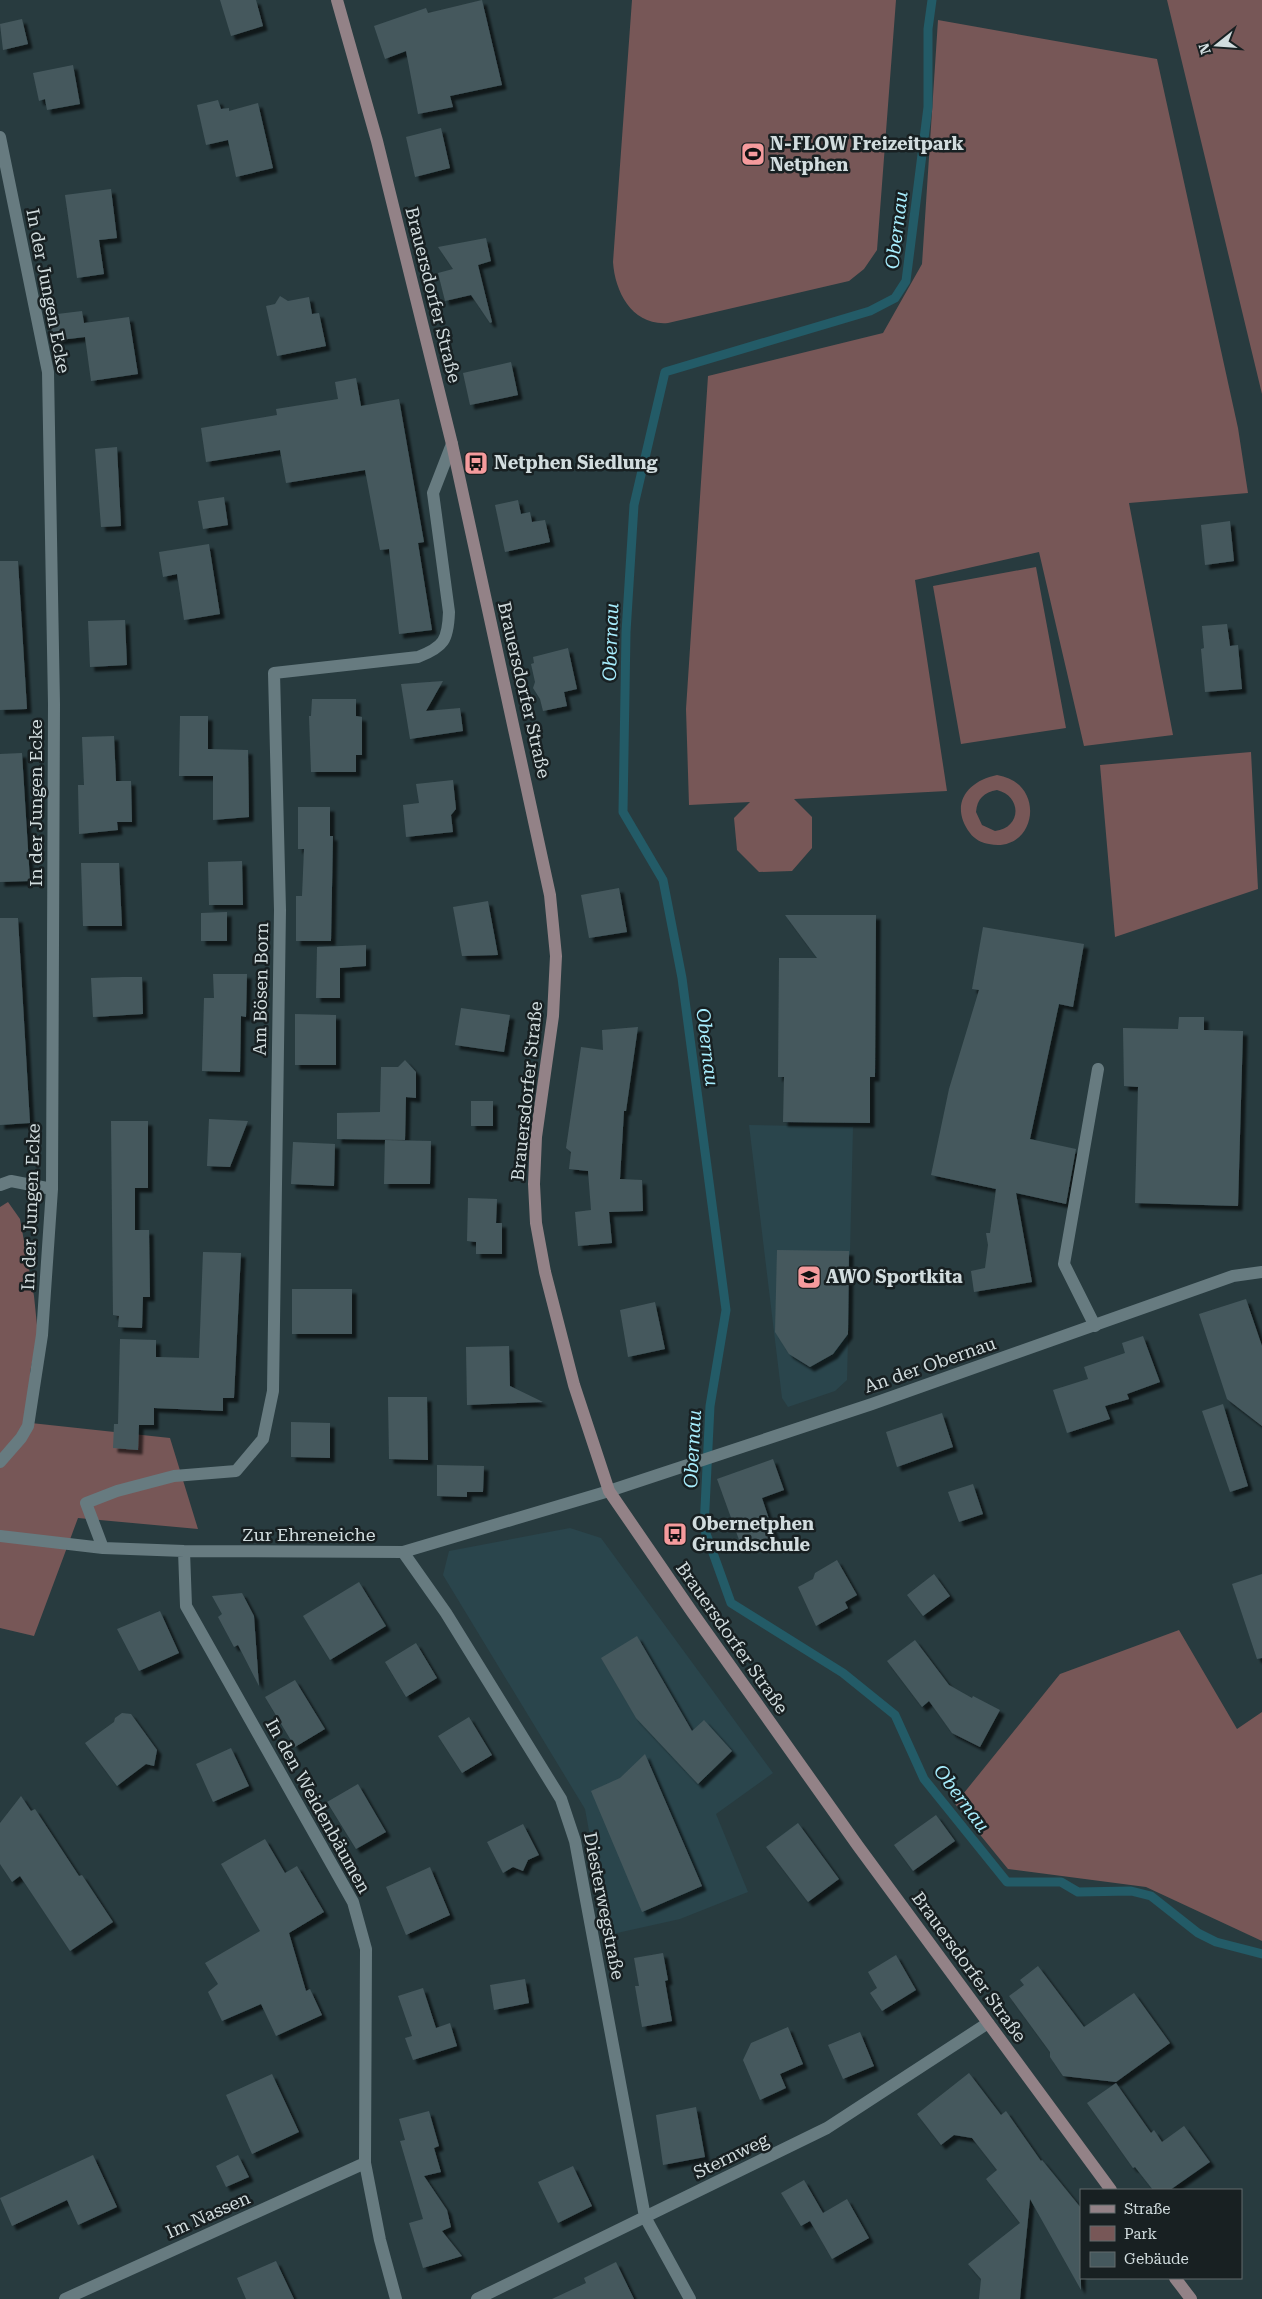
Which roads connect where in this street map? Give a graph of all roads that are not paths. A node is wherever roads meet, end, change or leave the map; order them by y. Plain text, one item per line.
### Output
1 (336, 0) edge
2 (0, 137) edge
3 (452, 444) junction
4 (1098, 1069) dead end
5 (0, 1185) edge
6 (52, 1189) junction
7 (1262, 1272) edge
8 (1095, 1326) junction
9 (0, 1462) edge
10 (609, 1491) junction
11 (0, 1536) edge
12 (103, 1548) junction
13 (184, 1552) junction
14 (403, 1552) junction
15 (988, 2023) junction
16 (365, 2163) junction
17 (1110, 2189) edge
18 (645, 2217) junction
19 (1176, 2279) edge
20 (65, 2299) edge
21 (396, 2299) edge
22 (477, 2299) edge
23 (690, 2299) edge
24 (1191, 2299) edge

1 - 3 street, Brauersdorfer Straße
2 - 6 street, In der Jungen Ecke
3 - 10 street, Brauersdorfer Straße
3 - 12 street, Am Bösen Born
4 - 8 street
5 - 6 street
6 - 9 street, In der Jungen Ecke
7 - 8 street, An der Obernau
8 - 10 street, An der Obernau
10 - 14 street, Zur Ehreneiche
10 - 15 street, Brauersdorfer Straße
11 - 12 street, Zur Ehreneiche
12 - 13 street, Zur Ehreneiche
13 - 14 street, Zur Ehreneiche
13 - 16 street, In den Weidenbäumen
14 - 18 street, Diesterwegstraße
15 - 17 street, Brauersdorfer Straße
15 - 18 street, Sternweg
16 - 20 street, Im Nassen
16 - 21 street, In den Weidenbäumen
18 - 22 street, Sternweg
18 - 23 street, Diesterwegstraße
19 - 24 street

